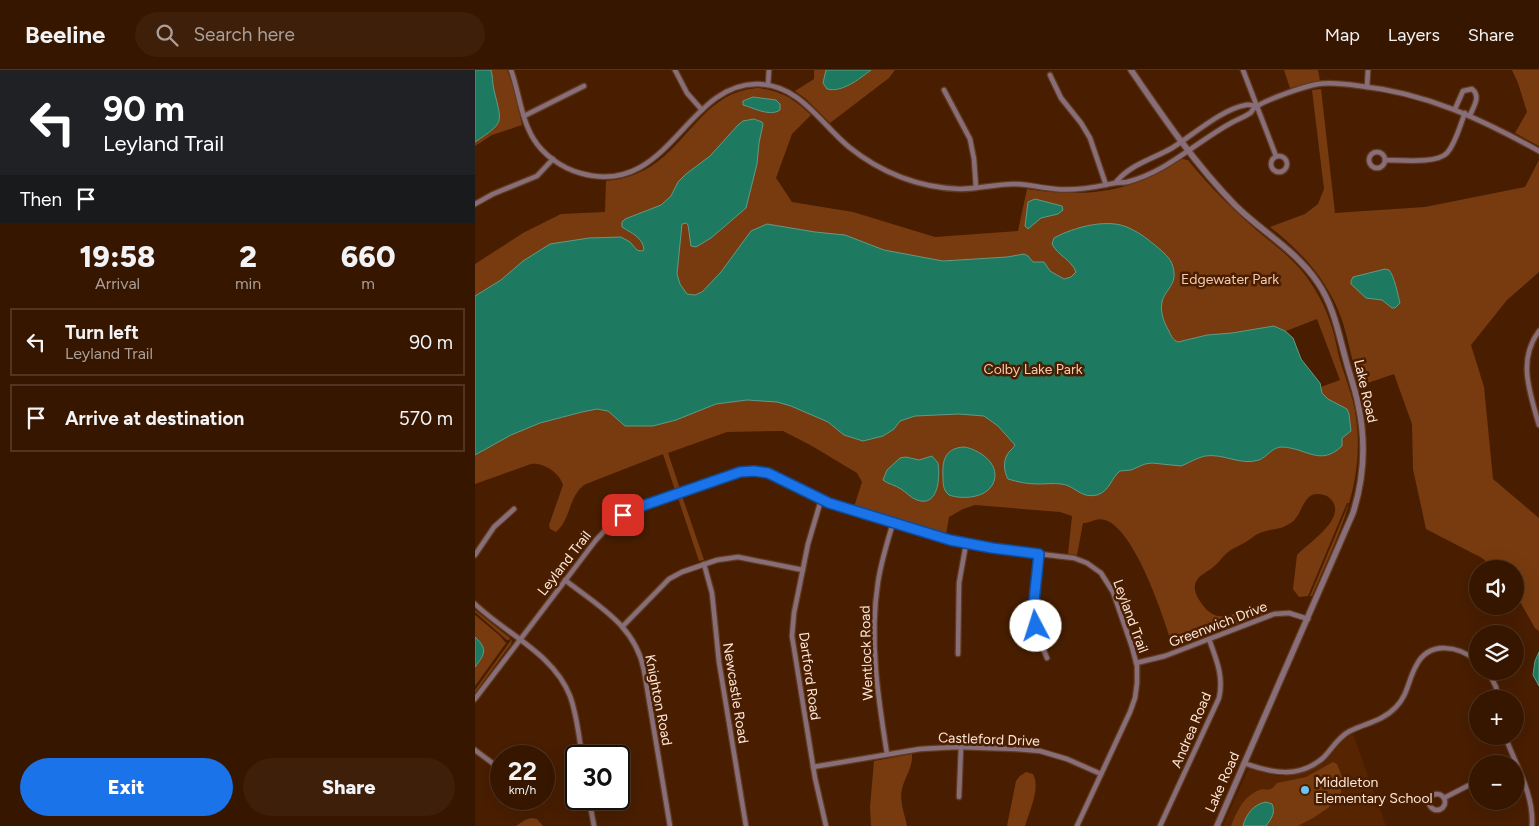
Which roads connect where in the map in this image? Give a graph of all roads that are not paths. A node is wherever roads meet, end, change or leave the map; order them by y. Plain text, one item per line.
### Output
1 (511, 70) edge
2 (675, 70) edge
3 (769, 70) edge
4 (1131, 70) edge
5 (1243, 70) edge
6 (1368, 70) edge
7 (1050, 75) dead end
8 (768, 85) junction
9 (584, 86) dead end
10 (1367, 87) junction
11 (944, 90) dead end
12 (1257, 106) junction
13 (1455, 109) junction
14 (702, 110) junction
15 (1467, 114) junction
16 (524, 116) junction
17 (1181, 141) junction
18 (1539, 150) edge
19 (1189, 152) junction
20 (1276, 156) dead end
21 (553, 160) junction
22 (1385, 160) dead end
23 (1116, 183) junction
24 (1106, 185) junction
25 (976, 188) junction
26 (475, 204) edge
27 (1539, 331) edge
28 (1539, 424) edge
29 (821, 500) junction
30 (514, 509) dead end
31 (893, 523) junction
32 (966, 544) junction
33 (1039, 554) junction
34 (475, 555) edge
35 (704, 564) junction
36 (803, 570) junction
37 (565, 580) junction
38 (475, 604) edge
39 (1308, 619) junction
40 (623, 626) junction
41 (519, 639) junction
42 (1209, 639) junction
43 (958, 654) dead end
44 (1469, 655) edge
45 (1047, 658) dead end
46 (1136, 663) junction
47 (475, 699) edge
48 (580, 745) edge
49 (961, 747) junction
50 (475, 750) edge
51 (887, 754) junction
52 (490, 761) edge
53 (1244, 763) junction
54 (813, 767) junction
55 (1101, 774) junction
56 (1469, 785) edge
57 (1524, 786) edge
58 (959, 797) dead end
59 (1444, 798) dead end
60 (591, 810) edge
61 (594, 826) edge
62 (670, 826) edge
63 (746, 826) edge
64 (826, 826) edge
65 (1077, 826) edge
66 (1160, 826) edge
67 (1217, 826) edge
68 (1532, 826) edge

1 - 16 street
2 - 14 street
3 - 8 street
4 - 17 street, Lake Road
5 - 12 street
6 - 10 street
7 - 24 street
8 - 14 street
8 - 25 street
9 - 16 street
10 - 12 street
10 - 13 street
11 - 25 street
12 - 17 street
12 - 19 street
12 - 20 street
13 - 15 street
13 - 15 street
14 - 21 street
15 - 18 street
15 - 22 street
16 - 21 street
17 - 19 street, Lake Road
17 - 23 street
19 - 23 street
19 - 39 street, Lake Road
21 - 26 street
23 - 24 street
24 - 25 street
27 - 28 street
29 - 31 street, Leyland Trail
29 - 36 street, Dartford Road
29 - 37 street, Leyland Trail
30 - 34 street
31 - 32 street, Leyland Trail
31 - 51 street, Wentlock Road
32 - 33 street, Leyland Trail
32 - 43 street
33 - 45 street
33 - 46 street, Leyland Trail
35 - 36 street
35 - 40 street
35 - 63 street, Newcastle Road
36 - 54 street, Dartford Road
37 - 40 street, Knighton Road
37 - 41 street, Leyland Trail
38 - 41 street
39 - 42 street, Greenwich Drive
39 - 53 street, Lake Road
40 - 62 street, Knighton Road
41 - 47 street, Leyland Trail
41 - 48 street
42 - 46 street, Greenwich Drive
42 - 66 street, Andrea Road
44 - 53 street
46 - 55 street, Leyland Trail
49 - 51 street, Castleford Drive
49 - 55 street, Castleford Drive
49 - 58 street
50 - 52 street
51 - 54 street, Castleford Drive
53 - 67 street, Lake Road
54 - 64 street, Dartford Road
55 - 65 street, Leyland Trail
56 - 59 street
57 - 68 street
60 - 61 street

